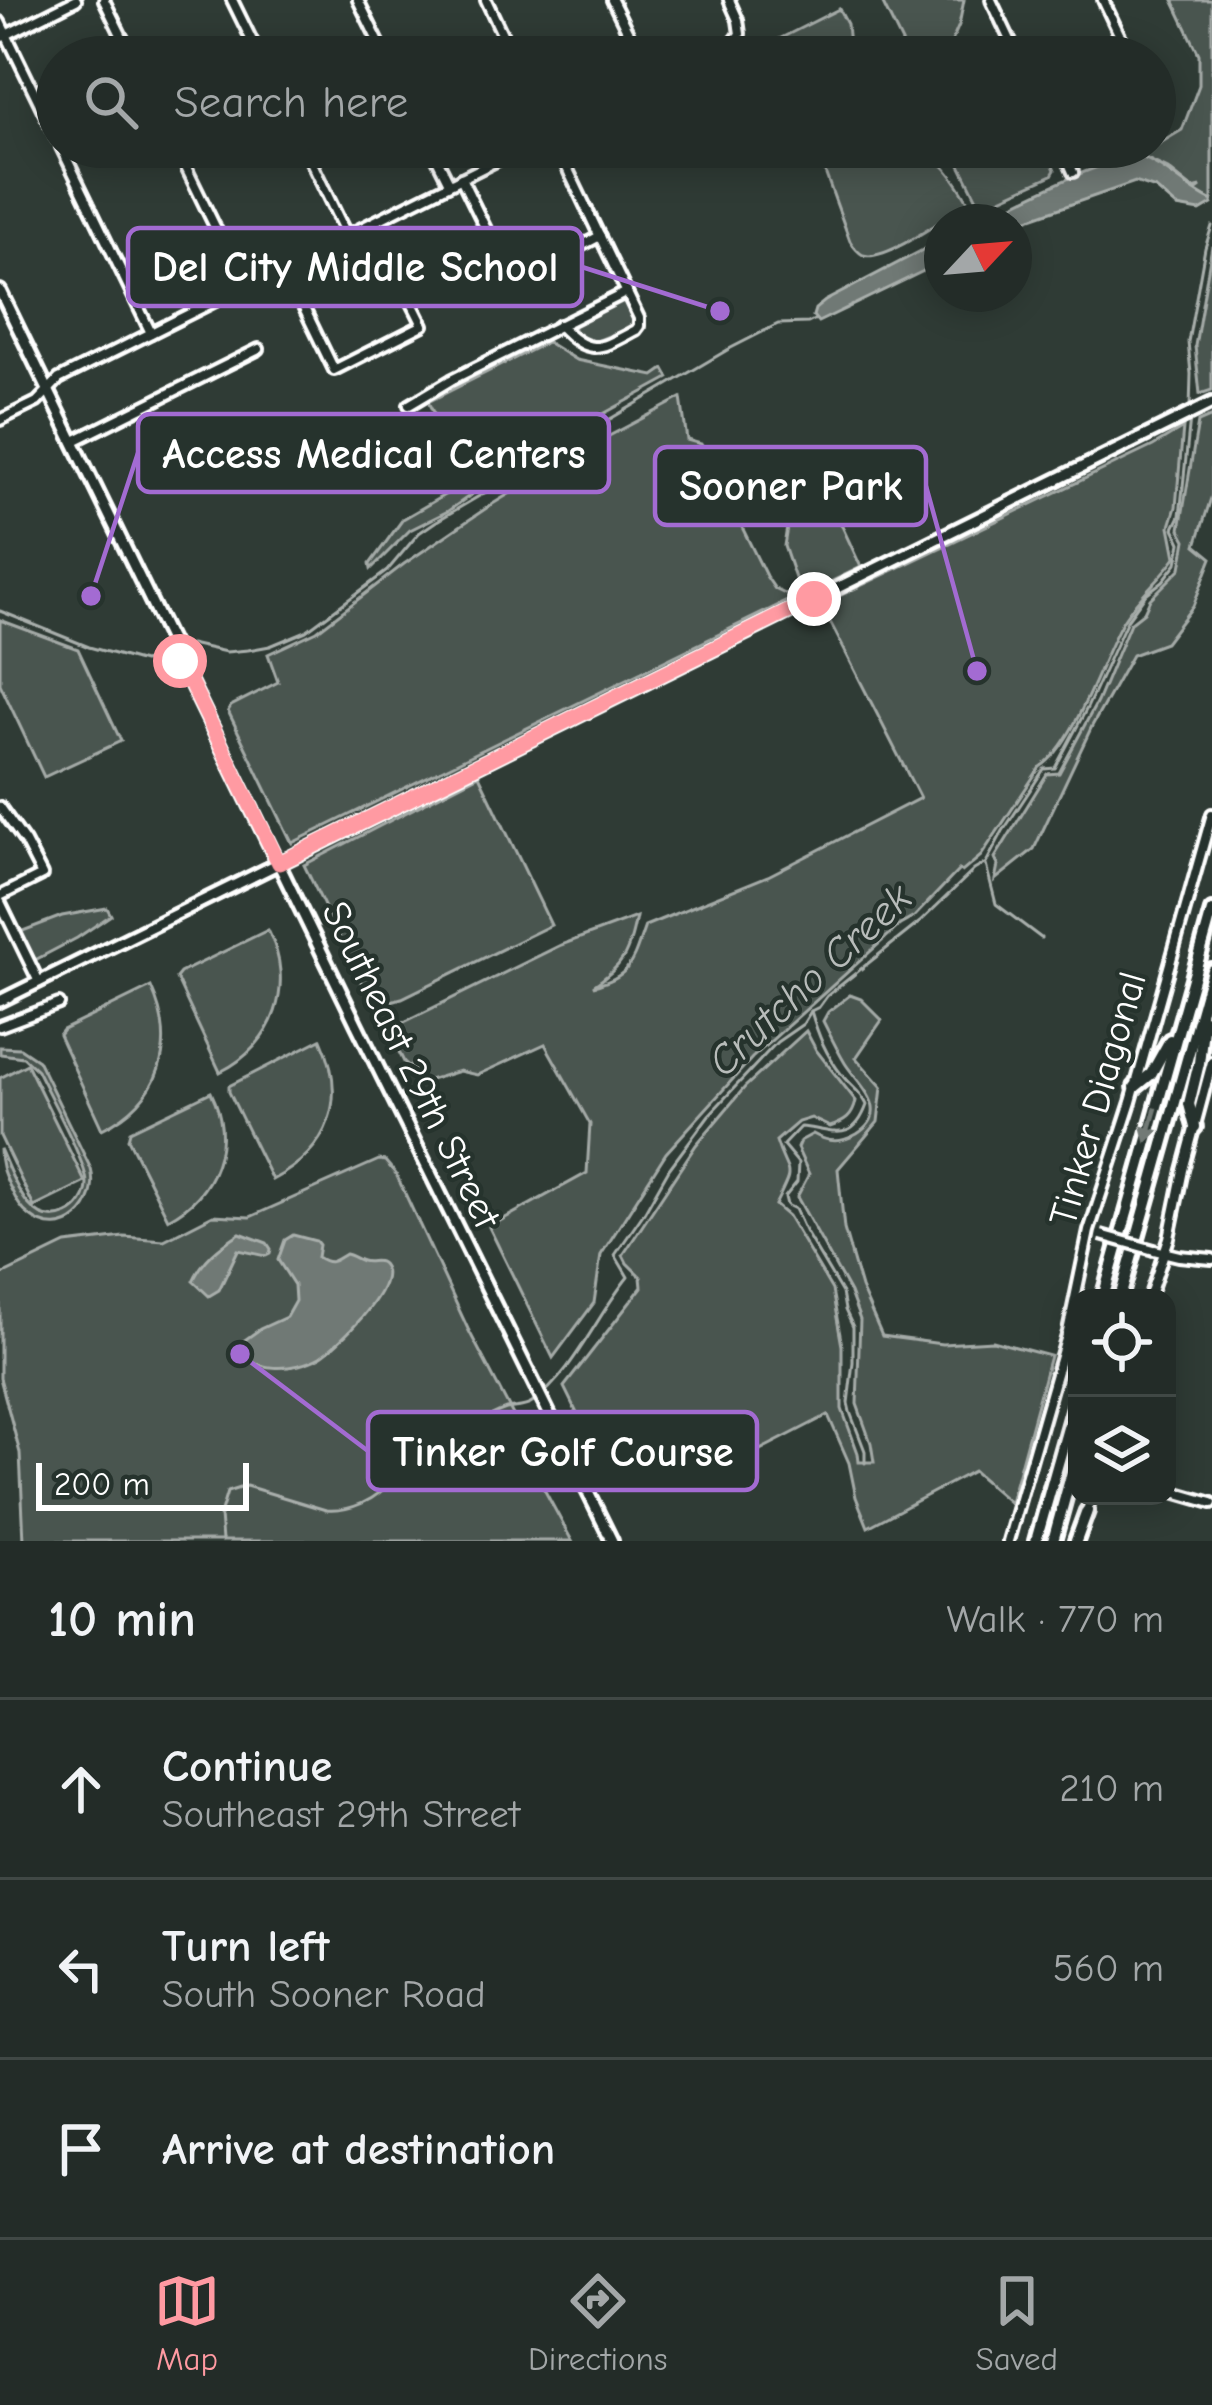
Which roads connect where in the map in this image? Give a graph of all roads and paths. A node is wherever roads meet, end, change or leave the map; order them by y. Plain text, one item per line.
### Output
1 (76, 0) edge
2 (104, 0) edge
3 (232, 0) edge
4 (358, 0) edge
5 (486, 0) edge
6 (612, 0) edge
7 (729, 0) edge
8 (991, 0) edge
9 (1103, 0) edge
10 (0, 22) edge
11 (3, 36) edge
12 (122, 36) edge
13 (250, 36) edge
14 (376, 36) edge
15 (503, 36) edge
16 (630, 36) edge
17 (738, 36) edge
18 (1008, 36) edge
19 (1120, 36) edge
20 (36, 99) edge
21 (71, 168) edge
22 (186, 168) edge
23 (314, 168) edge
24 (441, 168) edge
25 (481, 168) edge
26 (567, 168) edge
27 (1071, 168) edge
28 (1073, 172) dead end
29 (461, 178) junction
30 (449, 184) junction
31 (372, 223) junction
32 (347, 236) junction
33 (600, 236) junction
34 (284, 267) junction
35 (245, 286) junction
36 (0, 291) edge
37 (627, 292) junction
38 (559, 325) junction
39 (151, 333) junction
40 (259, 349) dead end
41 (49, 390) junction
42 (1212, 403) edge
43 (410, 405) dead end
44 (0, 420) edge
45 (74, 441) junction
46 (0, 807) edge
47 (1212, 814) edge
48 (279, 863) junction
49 (0, 899) edge
50 (1212, 911) edge
51 (1211, 975) edge
52 (39, 982) junction
53 (0, 1000) edge
54 (59, 1004) dead end
55 (1181, 1022) junction
56 (0, 1026) edge
57 (1212, 1062) edge
58 (1135, 1087) junction
59 (1195, 1126) junction
60 (1089, 1231) junction
61 (1169, 1238) junction
62 (1165, 1253) junction
63 (1197, 1258) junction
64 (1212, 1259) edge
65 (1106, 1289) edge
66 (1123, 1289) edge
67 (1152, 1289) edge
68 (1077, 1397) edge
69 (1068, 1487) edge
70 (1176, 1493) edge
71 (1212, 1503) edge
72 (1088, 1505) edge
73 (1087, 1510) joint
74 (612, 1541) edge
75 (1008, 1541) edge
76 (1036, 1541) edge
77 (1053, 1541) edge
78 (1078, 1541) edge

1 - 11 street
2 - 12 street
3 - 13 street
4 - 14 street
5 - 15 street
6 - 16 street
7 - 17 street
8 - 18 street
9 - 19 street
10 - 11 street
11 - 20 street
21 - 39 street
22 - 35 street
23 - 32 street
24 - 30 street
25 - 29 street
26 - 33 street
27 - 28 street
29 - 30 street
29 - 33 street
30 - 31 street
31 - 32 street
31 - 34 street
32 - 34 street
33 - 37 street
34 - 35 street
35 - 39 street
36 - 41 main road, Southeast 29th Street
37 - 38 street
37 - 38 street
38 - 43 street
39 - 41 street
40 - 45 street
41 - 44 street
41 - 45 main road, Southeast 29th Street
42 - 48 main road
45 - 48 main road, Southeast 29th Street
46 - 49 street
47 - 58 street, Tinker Diagonal
48 - 52 main road
48 - 74 main road, Southeast 29th Street
49 - 52 street
50 - 55 highway, Tinker Diagonal
51 - 59 highway
51 - 66 highway, Tinker Diagonal
52 - 53 main road
54 - 56 street
55 - 58 highway
55 -> 65 highway, Tinker Diagonal
57 - 59 street
58 - 60 street, Tinker Diagonal
59 - 61 street
60 - 62 street, bridge
60 - 75 street, Tinker Diagonal
61 - 62 street
61 - 63 street
62 - 63 street
62 - 67 street
63 - 64 street
68 - 76 highway
69 - 77 highway
70 - 71 street
72 - 73 street
73 - 78 highway

